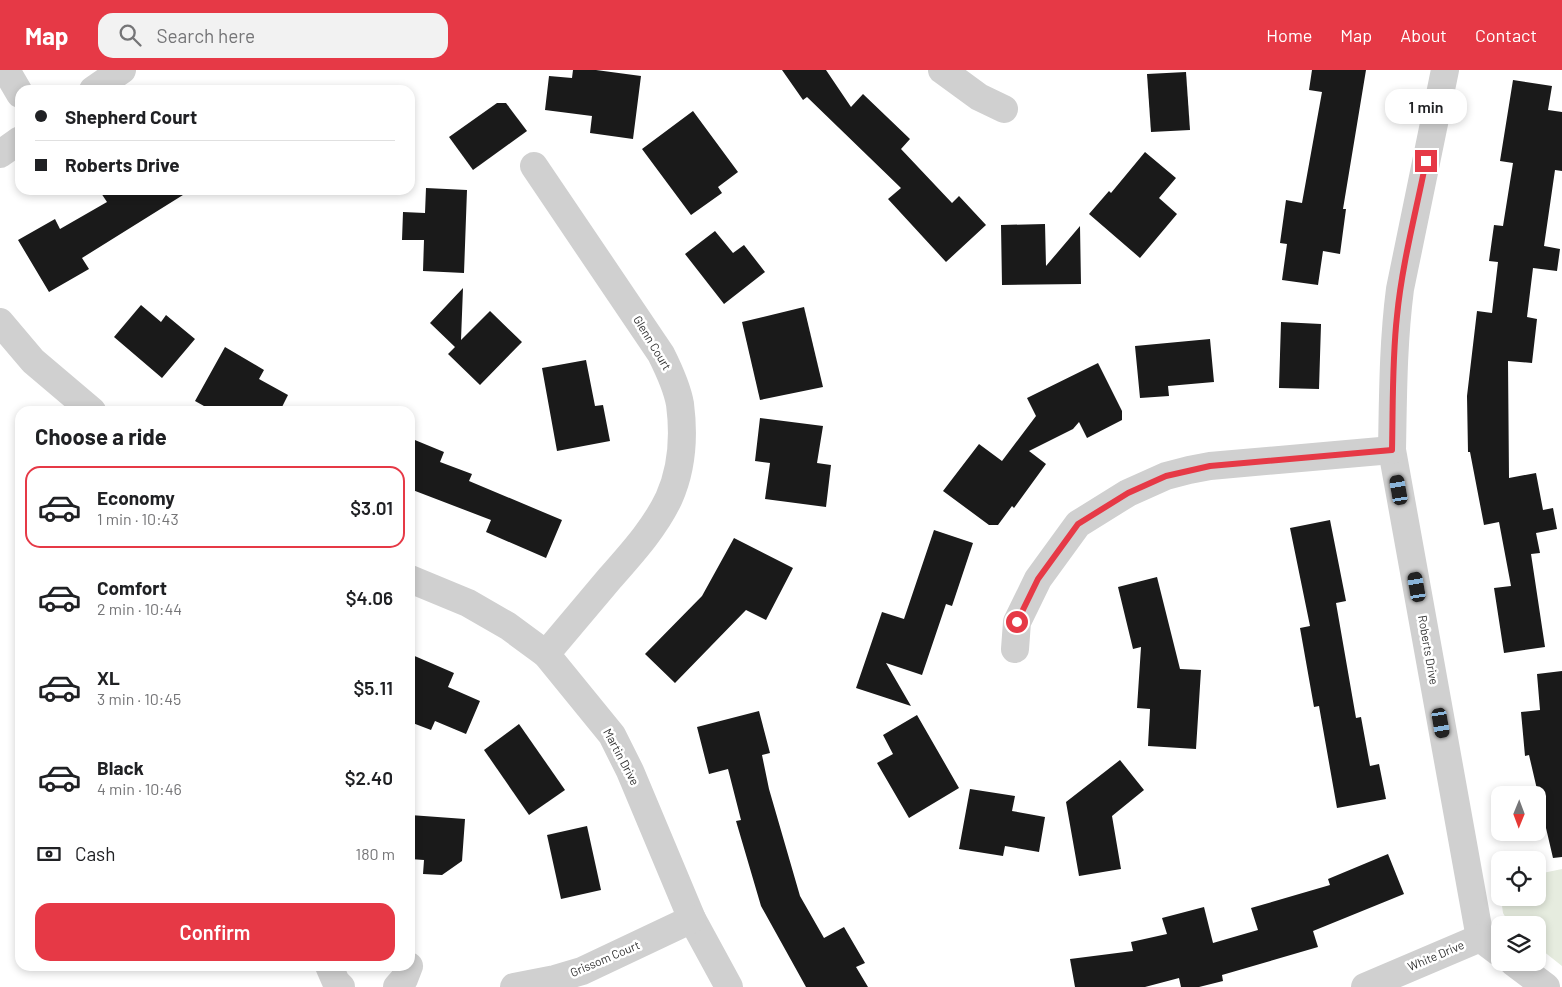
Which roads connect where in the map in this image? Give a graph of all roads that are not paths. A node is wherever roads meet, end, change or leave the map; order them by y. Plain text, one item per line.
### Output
1 (6, 70) edge
2 (122, 70) edge
3 (942, 70) edge
4 (1445, 70) edge
5 (15, 85) edge
6 (100, 85) edge
7 (1004, 110) dead end
8 (15, 144) edge
9 (0, 154) edge
10 (534, 166) dead end
11 (0, 322) edge
12 (86, 406) edge
13 (1392, 450) junction
14 (415, 581) edge
15 (1015, 649) dead end
16 (546, 654) junction
17 (692, 919) junction
18 (1490, 945) edge
19 (331, 971) edge
20 (407, 971) edge
21 (1525, 971) edge
22 (341, 987) edge
23 (397, 987) edge
24 (514, 987) edge
25 (730, 987) edge
26 (1365, 987) edge
27 (1546, 987) edge

1 - 5 street
2 - 6 street
3 - 7 street
4 - 13 street, Roberts Drive
8 - 9 street
10 - 16 street, Glenn Court
11 - 12 street
13 - 15 street
13 - 18 street, Roberts Drive
14 - 16 street, Martin Drive
16 - 17 street, Martin Drive
17 - 24 street, Grissom Court
17 - 25 street, Martin Drive
18 - 26 street, White Drive
19 - 22 street
20 - 23 street
21 - 27 street

